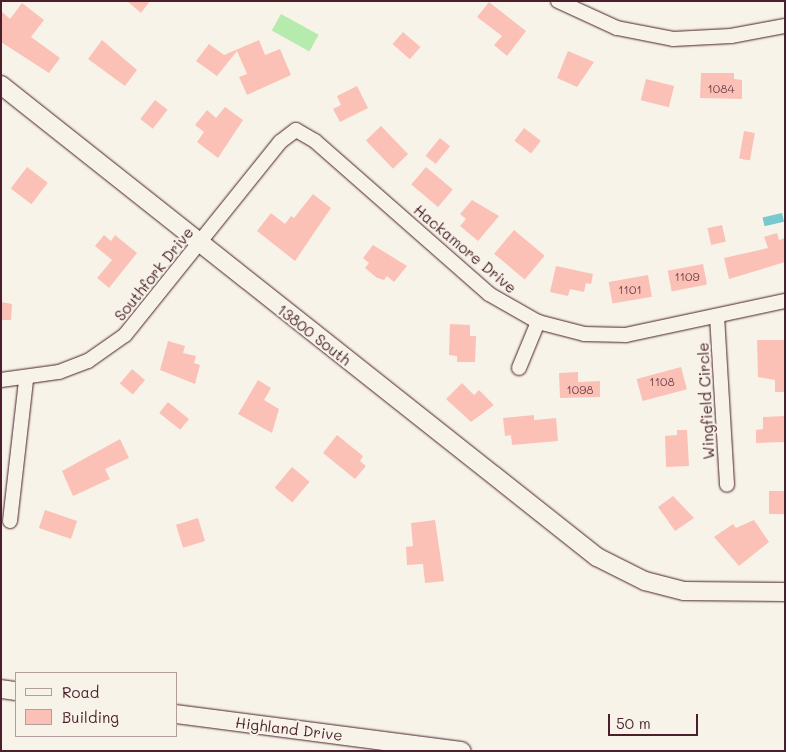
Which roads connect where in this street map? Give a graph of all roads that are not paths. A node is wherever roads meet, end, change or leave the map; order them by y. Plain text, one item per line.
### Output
1 (558, 1) edge
2 (785, 26) edge
3 (1, 85) edge
4 (296, 130) joint
5 (200, 244) junction
6 (785, 301) edge
7 (717, 316) junction
8 (538, 322) junction
9 (519, 368) dead end
10 (1, 380) edge
11 (26, 380) junction
12 (727, 485) dead end
13 (10, 521) dead end
14 (785, 592) edge
15 (1, 689) edge
16 (15, 691) edge
17 (178, 714) edge
18 (462, 751) edge

1 - 2 street
3 - 5 main road, 13800 South
4 - 5 street, Southfork Drive
4 - 8 street, Hackamore Drive
5 - 11 street, Southfork Drive
5 - 14 main road, 13800 South
6 - 7 street, Hackamore Drive
7 - 8 street, Hackamore Drive
7 - 12 street, Wingfield Circle
8 - 9 street
10 - 11 street, Southfork Drive
11 - 13 street
15 - 16 main road
17 - 18 main road, Highland Drive

